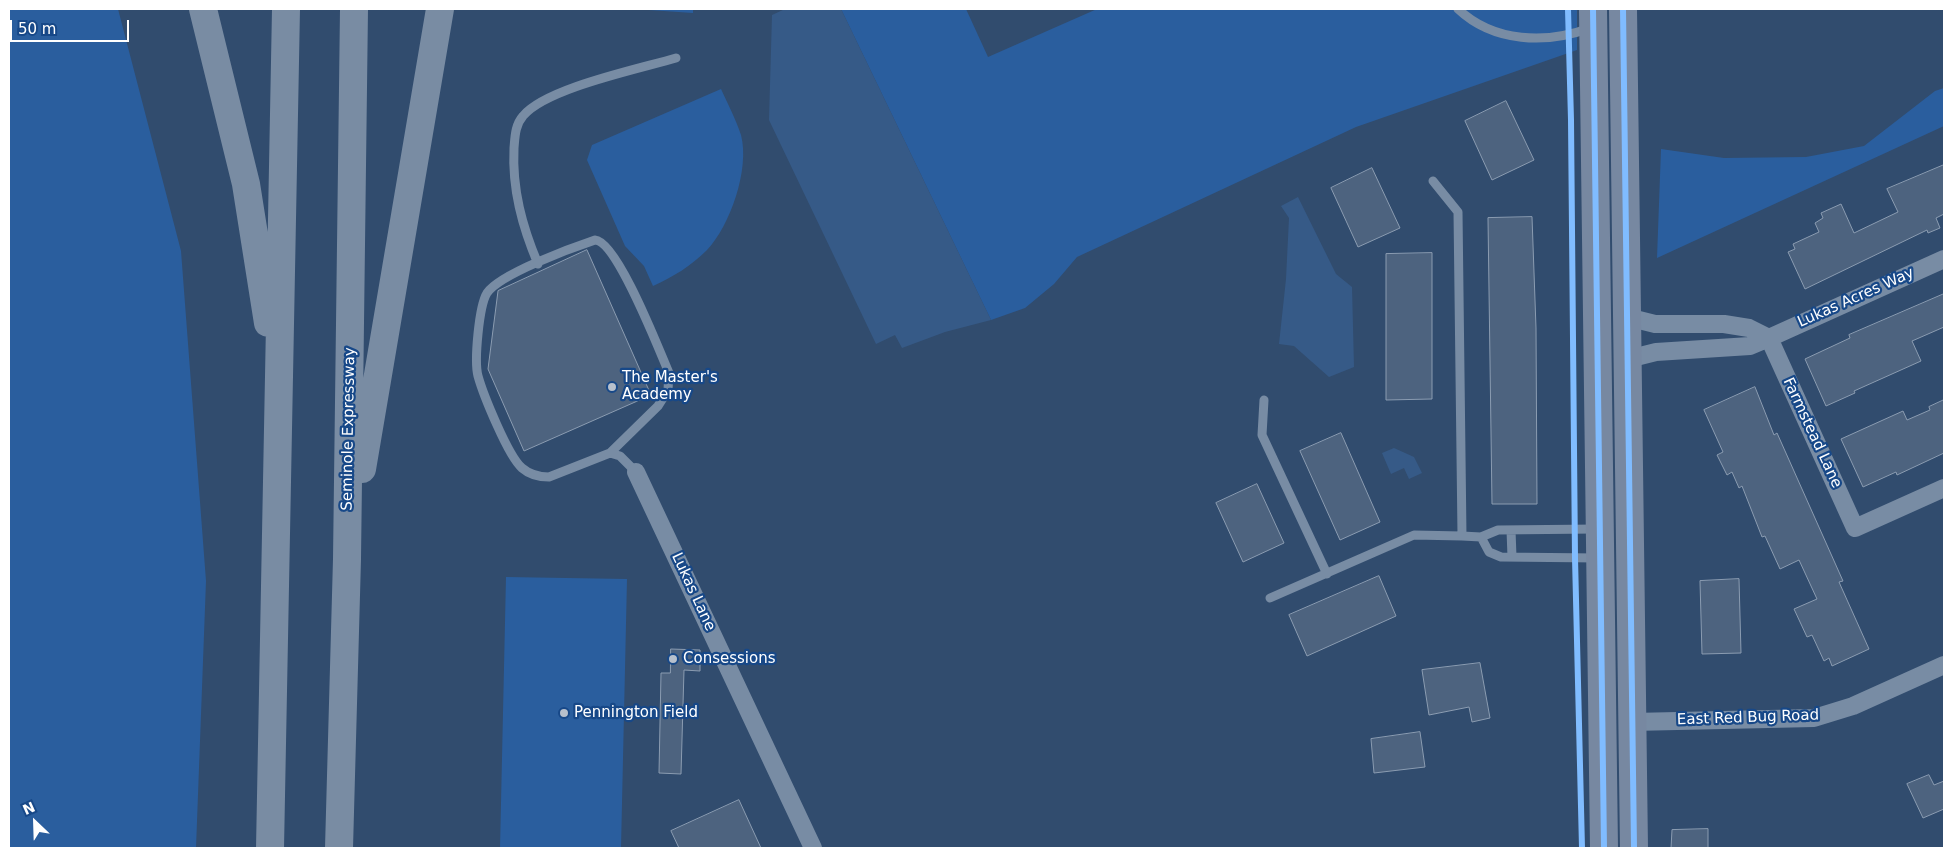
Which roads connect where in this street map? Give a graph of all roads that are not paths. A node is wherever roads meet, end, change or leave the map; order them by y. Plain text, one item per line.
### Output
1 (203, 9) edge
2 (286, 9) edge
3 (354, 9) edge
4 (440, 9) edge
5 (1458, 9) edge
6 (1626, 10) edge
7 (1593, 18) edge
8 (676, 58) dead end
9 (1433, 181) dead end
10 (1944, 259) edge
11 (538, 264) junction
12 (1627, 317) junction
13 (1715, 324) junction
14 (1768, 338) junction
15 (1716, 348) junction
16 (1628, 359) junction
17 (1264, 400) dead end
18 (280, 409) junction
19 (610, 453) junction
20 (636, 472) joint
21 (1944, 488) edge
22 (1600, 529) junction
23 (1511, 530) junction
24 (1462, 536) junction
25 (1481, 537) junction
26 (1512, 557) junction
27 (1600, 558) junction
28 (347, 559) junction
29 (1327, 574) junction
30 (1270, 598) dead end
31 (1631, 600) junction
32 (1944, 665) edge
33 (1632, 722) junction
34 (270, 848) edge
35 (339, 848) edge
36 (813, 848) edge
37 (1604, 848) edge
38 (1634, 848) edge

1 - 18 highway
2 - 18 highway
3 - 28 highway, Seminole Expressway
4 - 28 highway
5 - 7 lane
6 - 7 street
6 - 12 main road
7 - 22 main road
8 - 11 lane
9 - 24 lane
10 - 14 street, Lukas Acres Way
11 - 19 lane
11 - 19 lane
12 - 13 street
12 - 16 main road
13 - 14 street
13 - 15 street
14 - 15 street, Lukas Acres Way
14 - 21 street, Farmstead Lane
15 - 16 street, Lukas Acres Way
16 - 31 main road
17 - 29 lane
18 - 34 highway
19 - 20 lane
20 - 36 street, Lukas Lane
22 - 23 lane
22 - 27 main road
22 - 31 main road
23 - 25 lane
23 - 26 lane
24 - 25 lane
24 - 29 lane
25 - 26 lane
26 - 27 lane
27 - 37 main road
28 - 35 highway, Seminole Expressway
29 - 30 lane
31 - 33 main road
32 - 33 street, East Red Bug Road
33 - 38 main road

